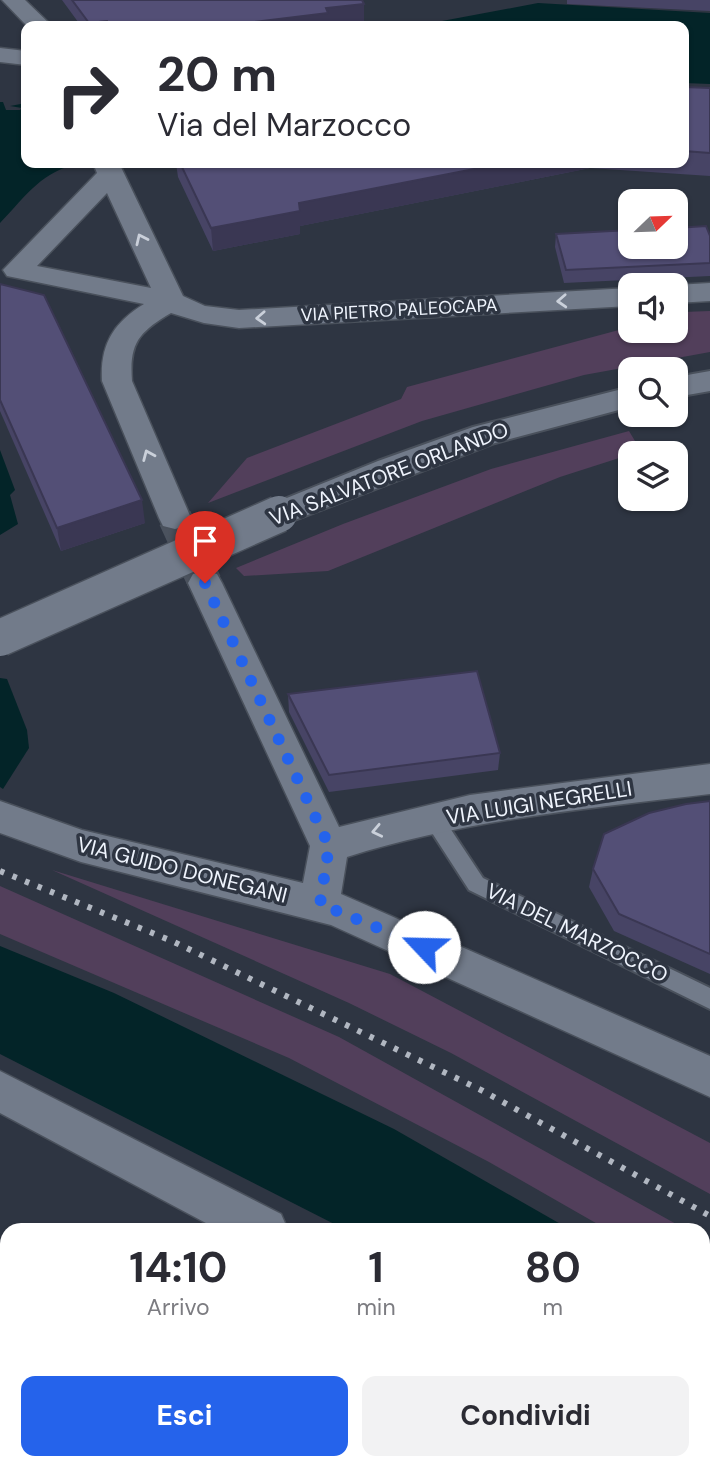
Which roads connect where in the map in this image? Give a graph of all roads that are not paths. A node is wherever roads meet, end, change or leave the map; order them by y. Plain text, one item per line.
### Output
1 (12, 2) edge
2 (34, 21) edge
3 (0, 55) edge
4 (21, 57) edge
5 (108, 168) edge
6 (8, 272) edge
7 (710, 292) edge
8 (688, 293) edge
9 (618, 298) edge
10 (171, 301) junction
11 (710, 381) edge
12 (688, 385) edge
13 (618, 400) edge
14 (175, 518) tunnel mouth
15 (205, 583) tunnel mouth
16 (0, 638) edge
17 (710, 779) edge
18 (0, 817) edge
19 (433, 819) junction
20 (329, 846) junction
21 (320, 904) junction
22 (710, 999) edge
23 (710, 1077) edge
24 (0, 1091) edge
25 (252, 1223) edge

1 - 2 street
3 - 4 street
5 - 6 street
10 -> 5 street
6 - 10 street
7 - 8 street
9 -> 10 street, VIA PIETRO PALEOCAPA
14 -> 10 street
11 - 12 main road
13 - 16 main road, VIA SALVATORE ORLANDO, bridge
15 - 20 street
17 - 19 street, VIA LUIGI NEGRELLI
18 - 21 street, VIA GUIDO DONEGANI
19 -> 20 street, VIA LUIGI NEGRELLI
19 - 22 lane, VIA DEL MARZOCCO
20 - 21 street
21 - 23 street, VIA GUIDO DONEGANI
24 - 25 street

